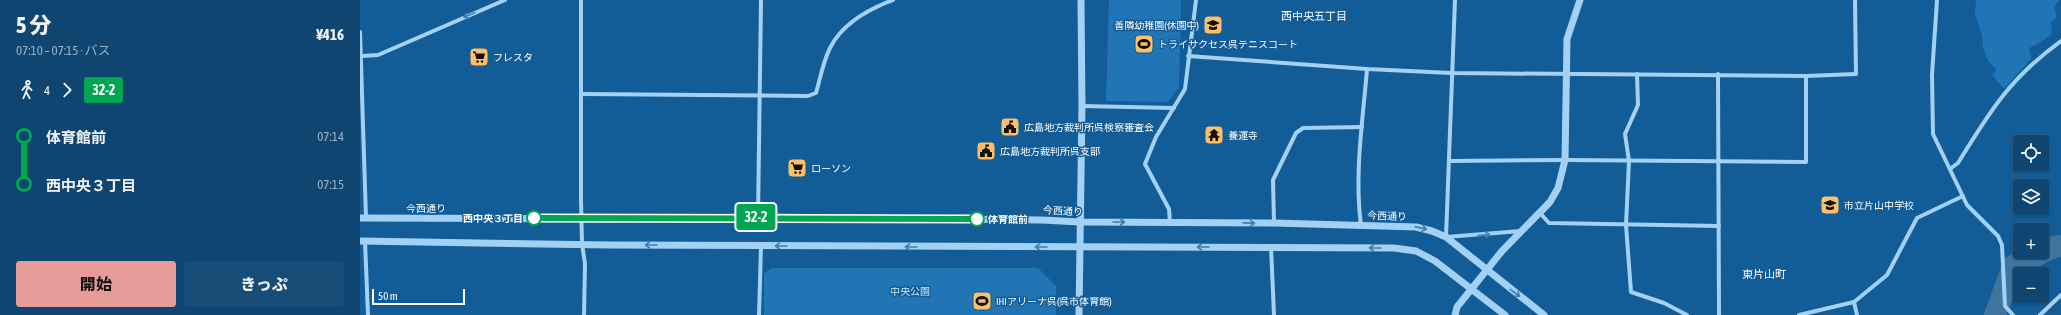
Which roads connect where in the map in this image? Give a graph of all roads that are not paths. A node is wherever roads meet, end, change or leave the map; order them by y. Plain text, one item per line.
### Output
1 (505, 0) edge
2 (581, 0) edge
3 (761, 0) edge
4 (893, 0) edge
5 (1081, 0) edge
6 (1196, 0) edge
7 (1455, 0) edge
8 (1580, 0) edge
9 (1855, 0) edge
10 (1937, 0) edge
11 (360, 32) edge
12 (2061, 40) edge
13 (362, 56) junction
14 (1188, 56) junction
15 (1367, 69) junction
16 (1451, 73) junction
17 (1567, 73) junction
18 (1637, 74) junction
19 (1718, 74) junction
20 (1806, 76) junction
21 (582, 94) junction
22 (761, 96) junction
23 (1082, 106) junction
24 (1174, 108) junction
25 (1362, 127) junction
26 (1565, 160) junction
27 (1449, 161) junction
28 (1629, 161) junction
29 (1718, 162) junction
30 (1950, 169) junction
31 (1963, 196) junction
32 (1540, 213) junction
33 (758, 217) junction
34 (363, 218) edge
35 (582, 218) junction
36 (1080, 222) junction
37 (1170, 222) junction
38 (1274, 223) junction
39 (1361, 225) junction
40 (1626, 225) junction
41 (1719, 226) junction
42 (1522, 231) junction
43 (1446, 237) junction
44 (363, 241) edge
45 (582, 244) junction
46 (761, 246) junction
47 (1080, 246) junction
48 (1271, 247) junction
49 (1488, 271) junction
50 (1472, 289) junction
51 (2061, 295) edge
52 (1854, 302) junction
53 (368, 315) edge
54 (584, 315) edge
55 (759, 315) edge
56 (1079, 315) edge
57 (1274, 315) edge
58 (1455, 315) edge
59 (1505, 315) edge
60 (1544, 315) edge
61 (1687, 315) edge
62 (1719, 315) edge
63 (1798, 315) edge
64 (1857, 315) edge
65 (2013, 315) edge
66 (2040, 315) edge

1 -> 13 street
2 - 21 street
3 - 22 street
4 - 22 street
5 - 23 street
6 - 14 street
7 - 16 street
8 - 17 street
9 - 20 street
10 - 30 street
11 - 13 street
12 - 30 street
13 - 34 street
14 - 15 street
14 - 24 street
15 - 16 street
15 - 25 street
16 - 17 street
16 - 27 street
17 - 18 street
17 - 26 street
18 - 19 street
18 - 28 street
19 - 20 street
19 - 29 street
20 - 29 street
21 - 22 street
21 - 35 street
22 - 33 street
23 - 24 street
23 - 36 street
24 - 37 street
25 - 38 street
25 - 39 street
26 - 27 street
26 - 28 street
26 - 32 street
27 - 43 street
28 - 29 street
28 - 40 street
29 - 41 street
30 - 31 street
31 - 52 street
31 - 65 street
32 - 40 street
32 - 42 street
33 - 35 street, 今西通り
33 - 36 street, 今西通り
34 - 35 street, 今西通り
35 - 45 street
36 -> 37 street, 今西通り
36 - 47 street
37 -> 38 street, 今西通り
38 - 39 street, 今西通り
39 -> 43 street, 今西通り
40 - 41 street
40 - 61 street
41 - 62 street
43 -> 42 street
42 - 49 street
43 - 49 street, 今西通り
44 - 45 street
44 - 53 street
46 -> 45 street
45 - 54 street
47 -> 46 street
46 - 55 street
48 -> 47 street
47 - 56 street
50 -> 48 street
48 - 57 street
49 - 50 street
49 -> 60 street, 今西通り
50 - 58 street
50 - 59 street
51 - 66 street
52 - 63 street
52 - 64 street

